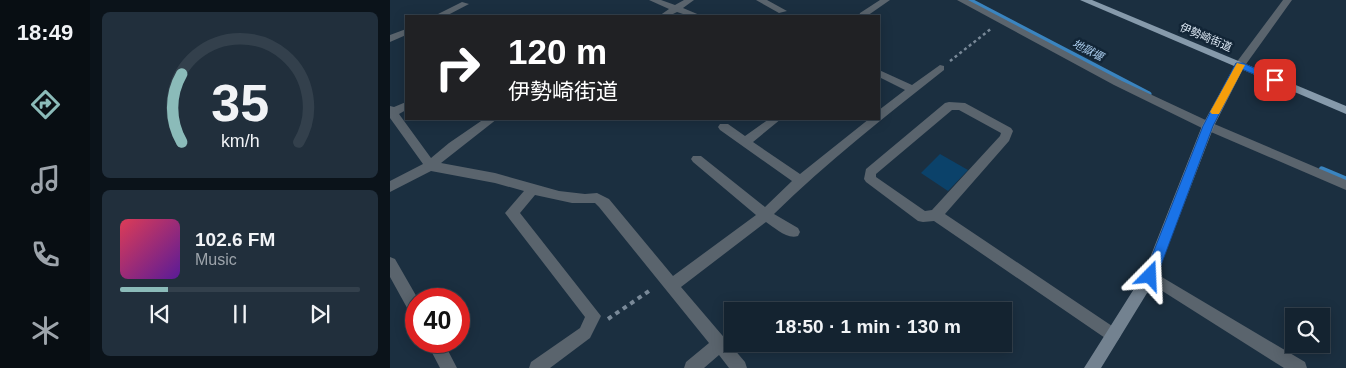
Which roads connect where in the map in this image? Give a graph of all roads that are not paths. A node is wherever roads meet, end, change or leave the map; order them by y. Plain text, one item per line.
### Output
1 (653, 0) edge
2 (690, 0) edge
3 (760, 0) edge
4 (886, 0) edge
5 (960, 0) edge
6 (1084, 0) edge
7 (1288, 0) edge
8 (465, 4) dead end
9 (675, 10) junction
10 (782, 11) dead end
11 (441, 15) edge
12 (665, 15) edge
13 (693, 15) edge
14 (863, 15) dead end
15 (405, 32) edge
16 (390, 39) edge
17 (1240, 65) junction
18 (940, 68) road end
19 (880, 73) edge
20 (912, 89) junction
21 (405, 106) edge
22 (1346, 110) edge
23 (391, 112) edge
24 (880, 115) edge
25 (491, 120) edge
26 (775, 120) edge
27 (875, 120) edge
28 (1208, 126) junction
29 (724, 127) dead end
30 (744, 142) junction
31 (697, 159) dead end
32 (430, 166) junction
33 (800, 181) junction
34 (1346, 184) edge
35 (390, 186) edge
36 (533, 190) junction
37 (936, 215) junction
38 (765, 216) junction
39 (793, 232) dead end
40 (390, 263) edge
41 (1150, 276) junction
42 (668, 283) junction
43 (405, 290) edge
44 (1113, 334) junction
45 (718, 345) junction
46 (441, 353) edge
47 (449, 368) edge
48 (537, 368) edge
49 (692, 368) edge
50 (739, 368) edge
51 (1092, 368) edge
52 (1299, 368) edge

1 - 9 street
2 - 9 street
3 - 10 street
4 - 14 street
5 - 28 street
6 - 17 main road, 伊勢崎街道
7 - 17 street
8 - 11 street
9 - 12 street
9 - 13 street
15 - 16 street
17 - 22 main road, 伊勢崎街道
17 - 28 street
18 - 20 street
19 - 20 street
20 - 24 street
21 - 23 street
23 - 32 street
25 - 32 street
26 - 30 street
27 - 33 street
28 - 34 street
28 - 41 street
29 - 30 street
30 - 33 street
31 - 38 street
32 - 35 street
32 - 36 street
33 - 38 street
36 - 42 street
36 - 48 street
37 - 37 street
37 - 44 street
38 - 39 street
38 - 42 street
40 - 43 street
41 - 44 street
41 - 52 street
42 - 45 street
44 - 51 street
45 - 49 street
45 - 50 street
46 - 47 street

